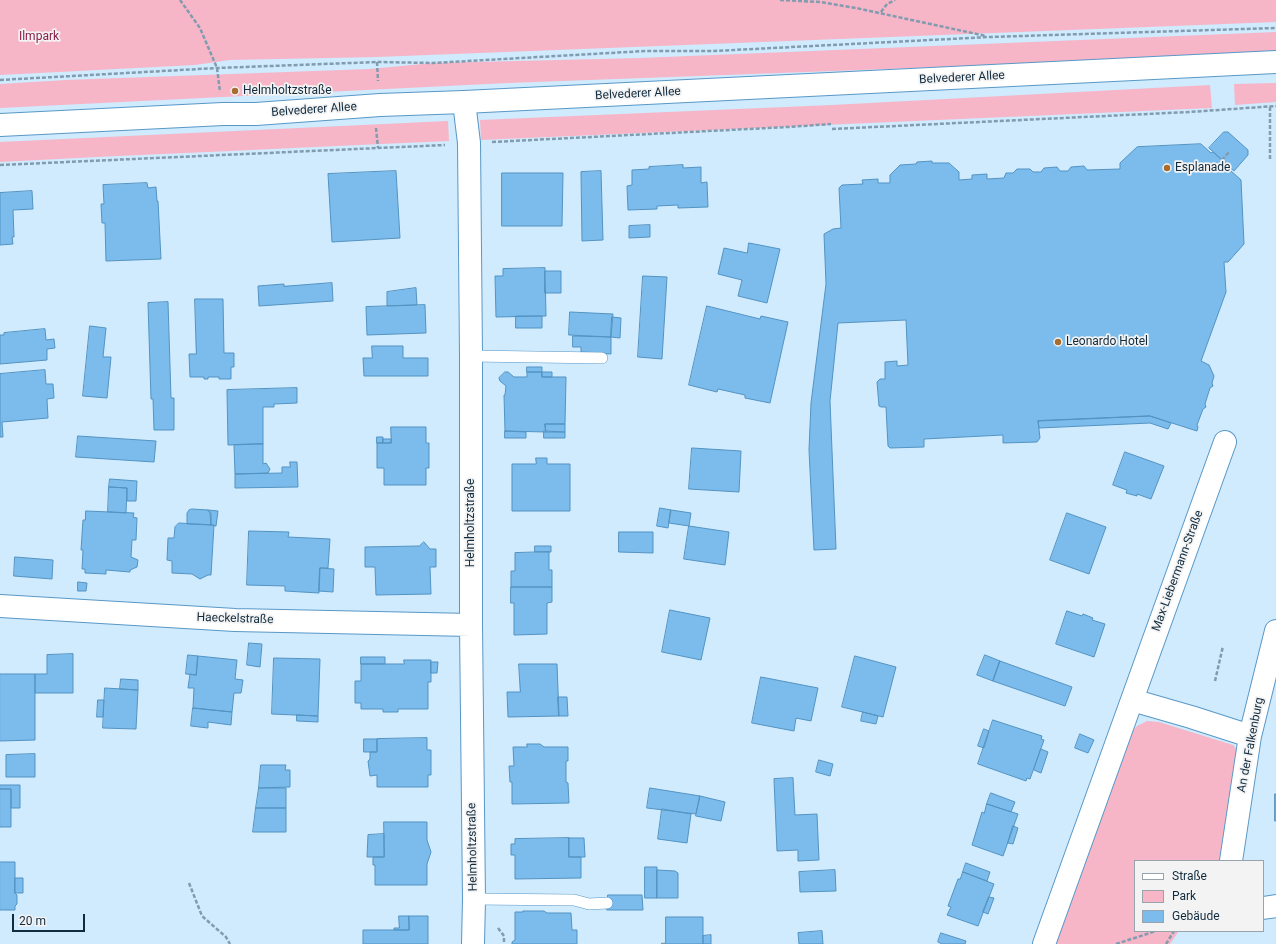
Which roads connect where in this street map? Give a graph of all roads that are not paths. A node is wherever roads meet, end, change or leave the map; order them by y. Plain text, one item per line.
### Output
1 (1276, 62) edge
2 (464, 102) junction
3 (0, 125) edge
4 (471, 356) junction
5 (602, 358) dead end
6 (1225, 442) dead end
7 (0, 606) edge
8 (471, 625) junction
9 (1276, 631) edge
10 (1132, 700) junction
11 (1250, 736) junction
12 (1231, 860) edge
13 (474, 899) junction
14 (607, 903) dead end
15 (1276, 906) edge
16 (1264, 908) edge
17 (473, 944) edge
18 (1044, 944) edge

1 - 2 street, Belvederer Allee
2 - 3 street, Belvederer Allee
2 - 4 street, Helmholtzstraße
4 - 5 lane
4 - 8 street, Helmholtzstraße
6 - 10 street, Max-Liebermann-Straße
7 - 8 street, Haeckelstraße
8 - 13 street, Helmholtzstraße
9 - 11 street, An der Falkenburg
10 - 11 street
10 - 18 street, Max-Liebermann-Straße
11 - 12 street, An der Falkenburg
13 - 14 lane
13 - 17 street, Helmholtzstraße
15 - 16 street

